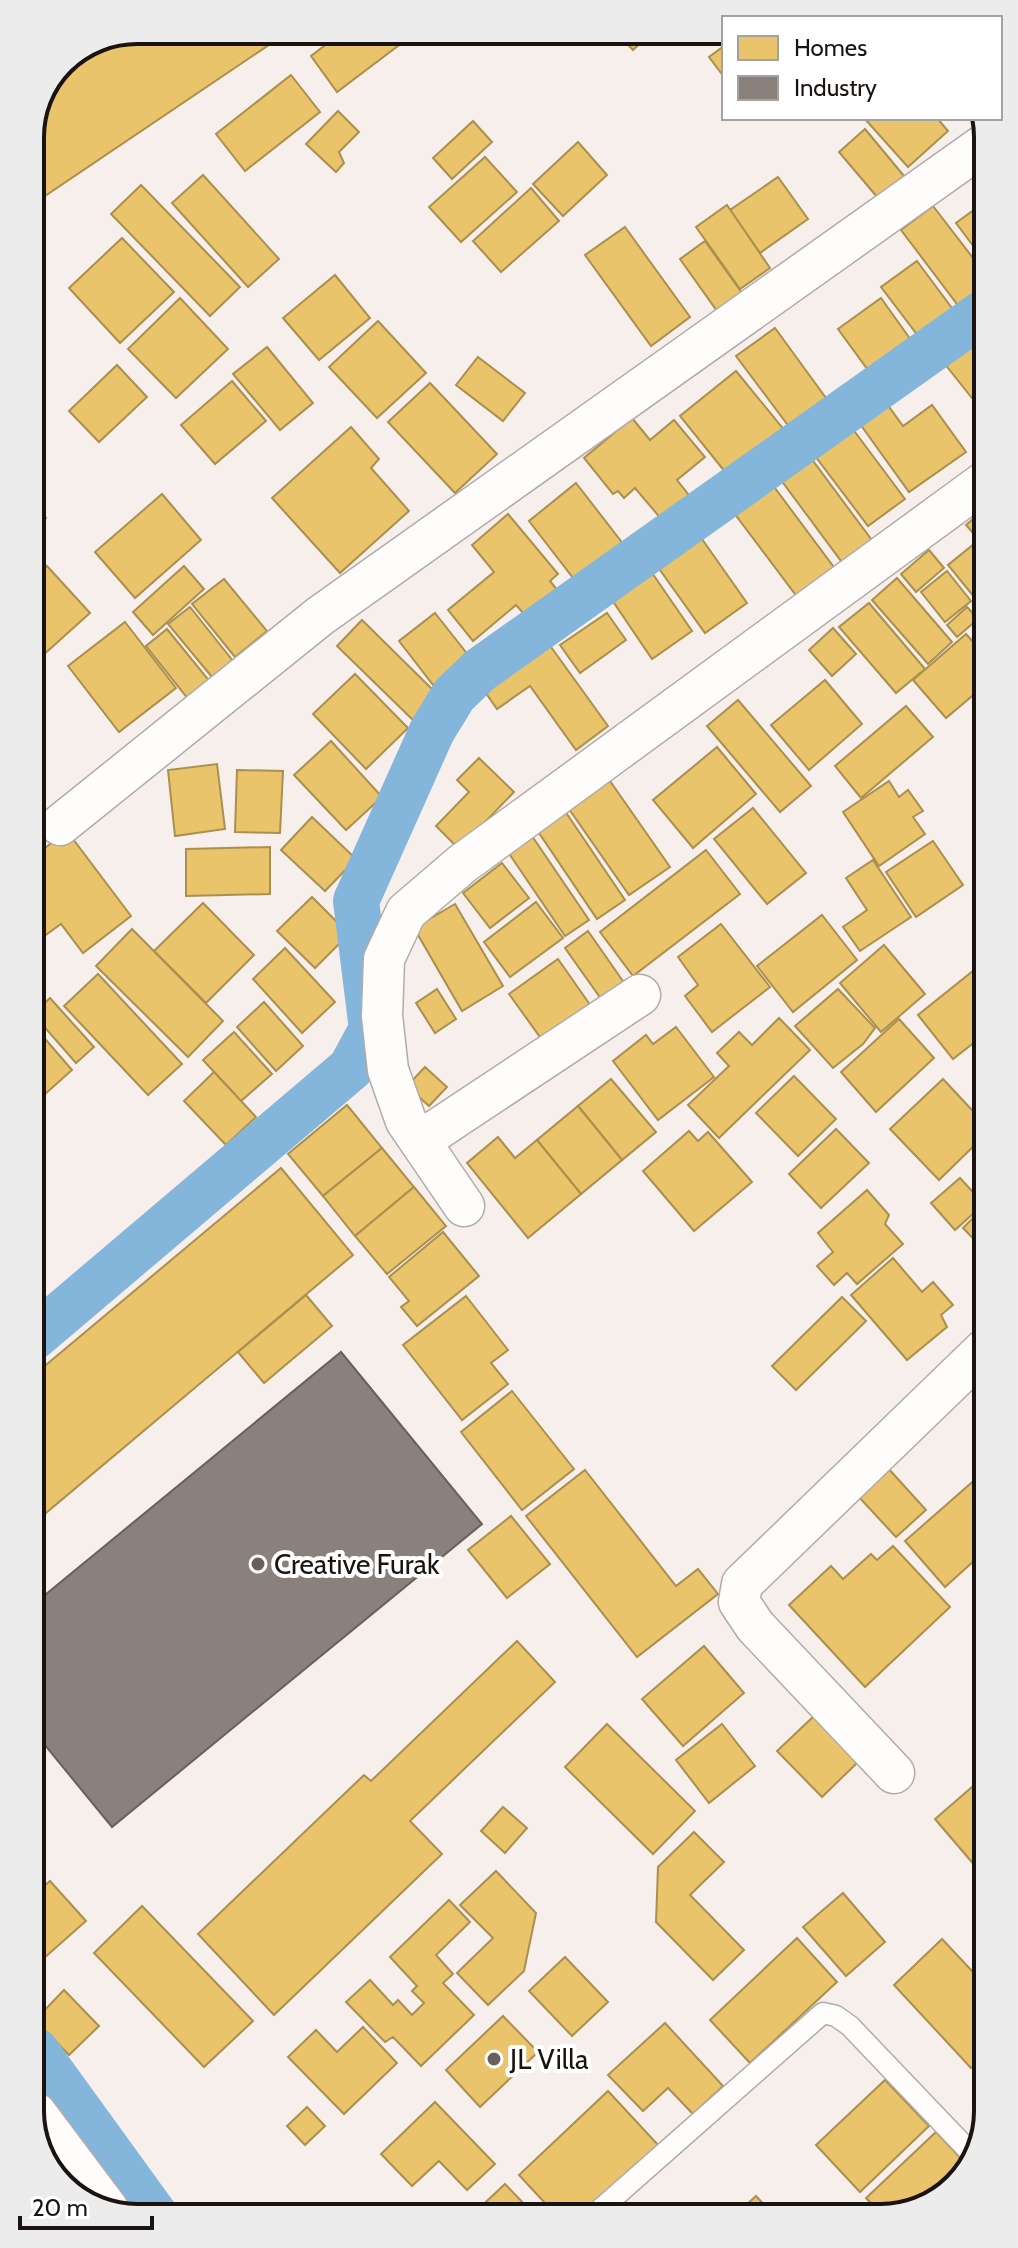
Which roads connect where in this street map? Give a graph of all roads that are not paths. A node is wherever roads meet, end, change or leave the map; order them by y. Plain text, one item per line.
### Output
1 (974, 152) edge
2 (974, 490) edge
3 (60, 825) dead end
4 (640, 995) dead end
5 (420, 1141) junction
6 (464, 1206) dead end
7 (974, 1360) edge
8 (894, 1773) dead end
9 (46, 2126) edge
10 (966, 2148) edge
11 (97, 2195) edge
12 (606, 2204) edge

1 - 3 street
2 - 5 street
4 - 5 street
5 - 6 street
7 - 8 street
9 - 11 street
10 - 12 lane

